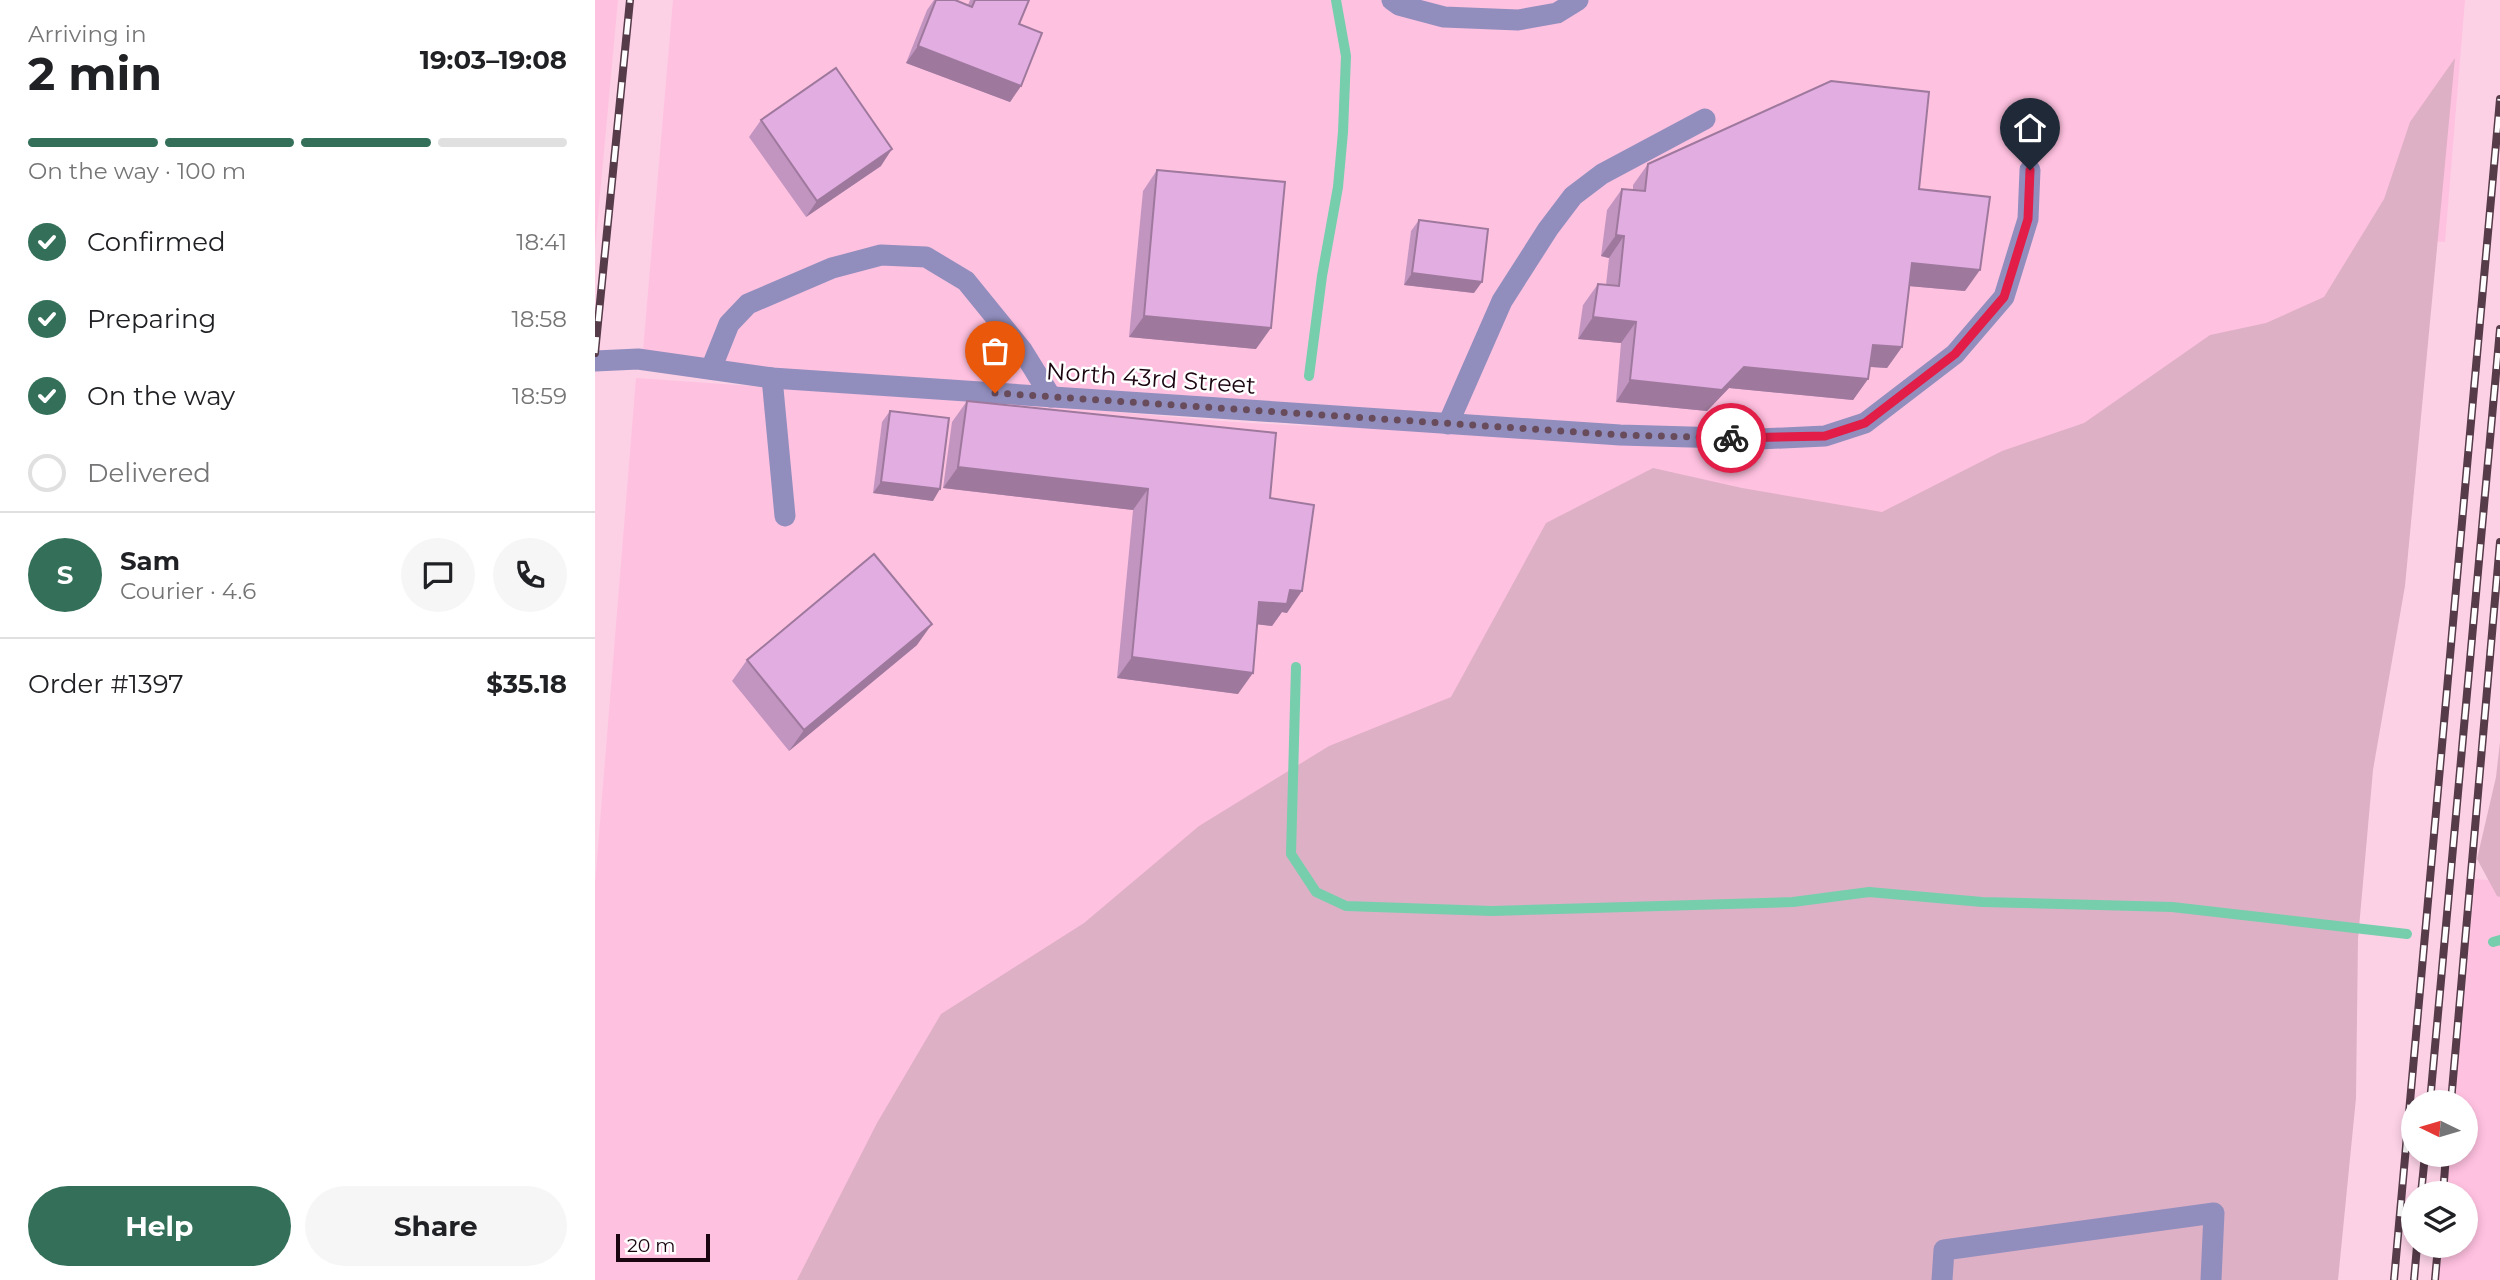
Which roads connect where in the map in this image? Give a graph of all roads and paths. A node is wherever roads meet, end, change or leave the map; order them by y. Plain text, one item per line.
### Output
1 (1392, 0) edge
2 (1578, 0) edge
3 (1705, 119) dead end
4 (2030, 170) dead end
5 (595, 361) edge
6 (711, 369) junction
7 (772, 378) junction
8 (1051, 397) junction
9 (1448, 424) junction
10 (785, 516) dead end
11 (1942, 1280) edge
12 (2211, 1280) edge

1 - 2 street
3 - 9 street
4 - 9 street, North 43rd Street
5 - 6 street, North 43rd Street
6 - 7 street, North 43rd Street
6 - 8 street
7 - 8 street, North 43rd Street
7 - 10 street
8 - 9 street, North 43rd Street
11 - 12 street

